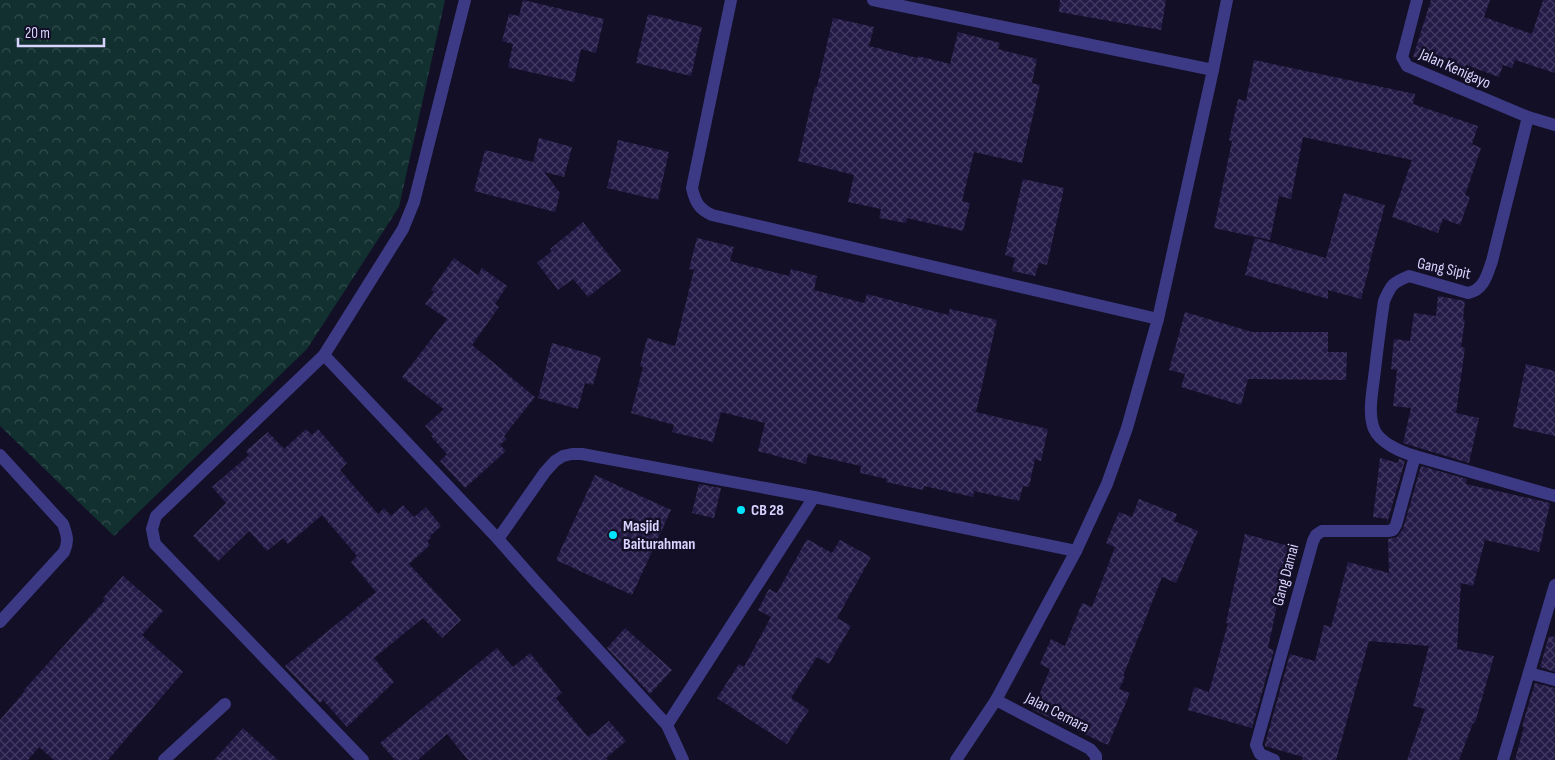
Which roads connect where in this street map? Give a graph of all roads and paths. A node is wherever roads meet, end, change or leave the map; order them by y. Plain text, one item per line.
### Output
1 (465, 0) edge
2 (731, 0) edge
3 (874, 0) edge
4 (1227, 0) edge
5 (1417, 0) edge
6 (1213, 70) junction
7 (1528, 117) junction
8 (1555, 125) edge
9 (1158, 319) junction
10 (324, 355) junction
11 (0, 455) edge
12 (1415, 456) junction
13 (1555, 496) edge
14 (814, 498) junction
15 (498, 539) junction
16 (1076, 551) junction
17 (1555, 585) edge
18 (0, 622) edge
19 (1529, 673) junction
20 (1555, 680) edge
21 (996, 700) junction
22 (226, 704) dead end
23 (667, 725) junction
24 (164, 760) edge
25 (363, 760) edge
26 (683, 760) edge
27 (956, 760) edge
28 (1096, 760) edge
29 (1274, 760) edge
30 (1503, 760) edge

1 - 10 street
2 - 9 street
3 - 6 street
4 - 6 street
5 - 7 street, Jalan Kenigayo
6 - 9 street
7 - 8 street, Jalan Kenigayo
7 - 12 street, Gang Sipit
9 - 16 street
10 - 15 street
10 - 25 street
11 - 18 street
12 - 13 street
12 - 29 street, Gang Damai
14 - 15 street
14 - 16 street
14 - 23 street
15 - 23 street
16 - 21 street
17 - 19 street
19 - 20 street
19 - 30 street
21 - 27 street
21 - 28 street, Jalan Cemara
22 - 24 street
23 - 26 street

